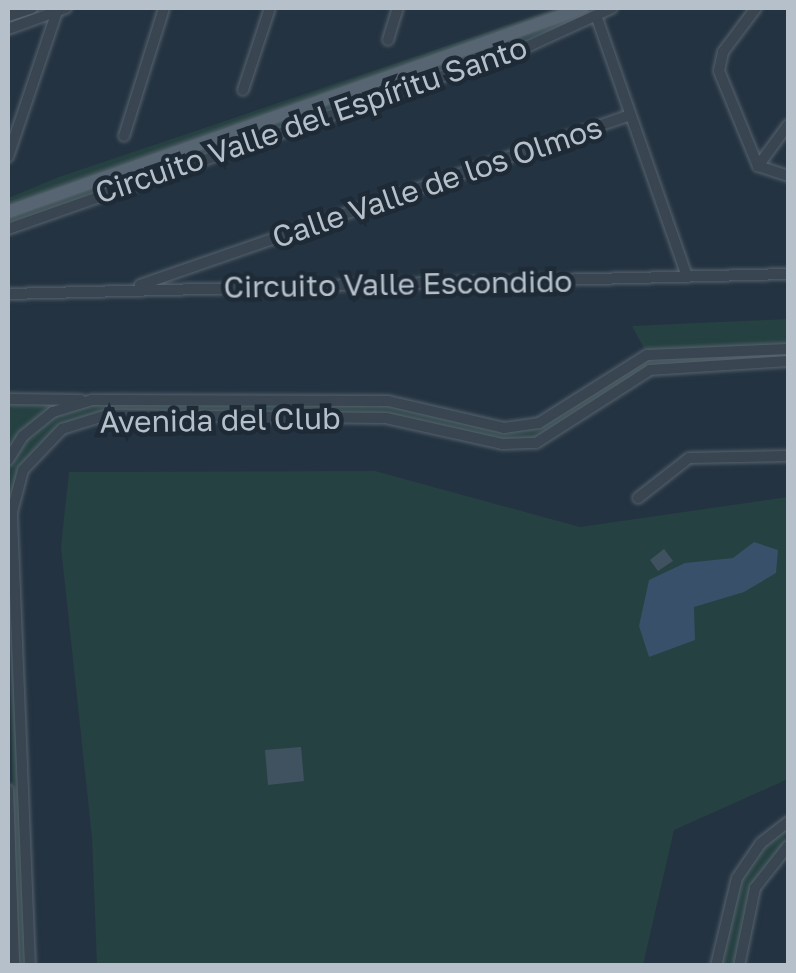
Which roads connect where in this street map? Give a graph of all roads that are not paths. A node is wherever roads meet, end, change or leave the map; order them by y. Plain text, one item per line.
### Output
1 (32, 8) edge
2 (164, 8) edge
3 (270, 8) edge
4 (398, 8) edge
5 (583, 8) edge
6 (612, 8) edge
7 (756, 8) edge
8 (62, 9) edge
9 (8, 16) edge
10 (596, 18) junction
11 (8, 29) edge
12 (388, 40) dead end
13 (243, 90) dead end
14 (630, 115) junction
15 (788, 125) edge
16 (124, 136) dead end
17 (8, 158) edge
18 (758, 166) junction
19 (788, 176) edge
20 (8, 212) edge
21 (8, 229) edge
22 (206, 262) junction
23 (788, 274) edge
24 (687, 277) junction
25 (130, 288) junction
26 (210, 288) junction
27 (8, 294) edge
28 (788, 349) edge
29 (686, 351) junction
30 (788, 361) edge
31 (688, 364) junction
32 (8, 399) edge
33 (92, 400) junction
34 (107, 400) junction
35 (107, 415) junction
36 (788, 456) edge
37 (8, 460) edge
38 (638, 498) dead end
39 (8, 790) edge
40 (788, 822) edge
41 (788, 846) edge
42 (14, 966) edge
43 (30, 966) edge
44 (716, 966) edge
45 (739, 966) edge

1 - 9 street
2 - 16 street
3 - 13 street
4 - 12 street
5 - 20 main road
6 - 10 street, Circuito Valle del Espíritu Santo
7 - 18 street
8 - 11 street
8 - 17 street
10 - 14 street
10 - 21 street, Circuito Valle del Espíritu Santo
14 - 22 street, Calle Valle de los Olmos
14 - 24 street
15 - 18 street
18 - 19 street
22 - 25 street, Calle Valle de los Olmos
22 - 26 street
23 - 24 street, Circuito Valle Escondido
24 - 26 street, Circuito Valle Escondido
25 - 26 street, Circuito Valle Escondido
25 - 27 street, Circuito Valle Escondido
28 - 29 street, Avenida del Club
29 - 31 street
29 - 34 street, Avenida del Club
30 - 31 street, Avenida del Club
31 - 35 street, Avenida del Club
32 - 33 street, Avenida del Club
33 - 34 street, Avenida del Club
33 - 37 street, Avenida del Club
34 - 35 street
35 - 43 street, Avenida del Club
36 - 38 street
39 - 42 street
40 - 44 street
41 - 45 street

